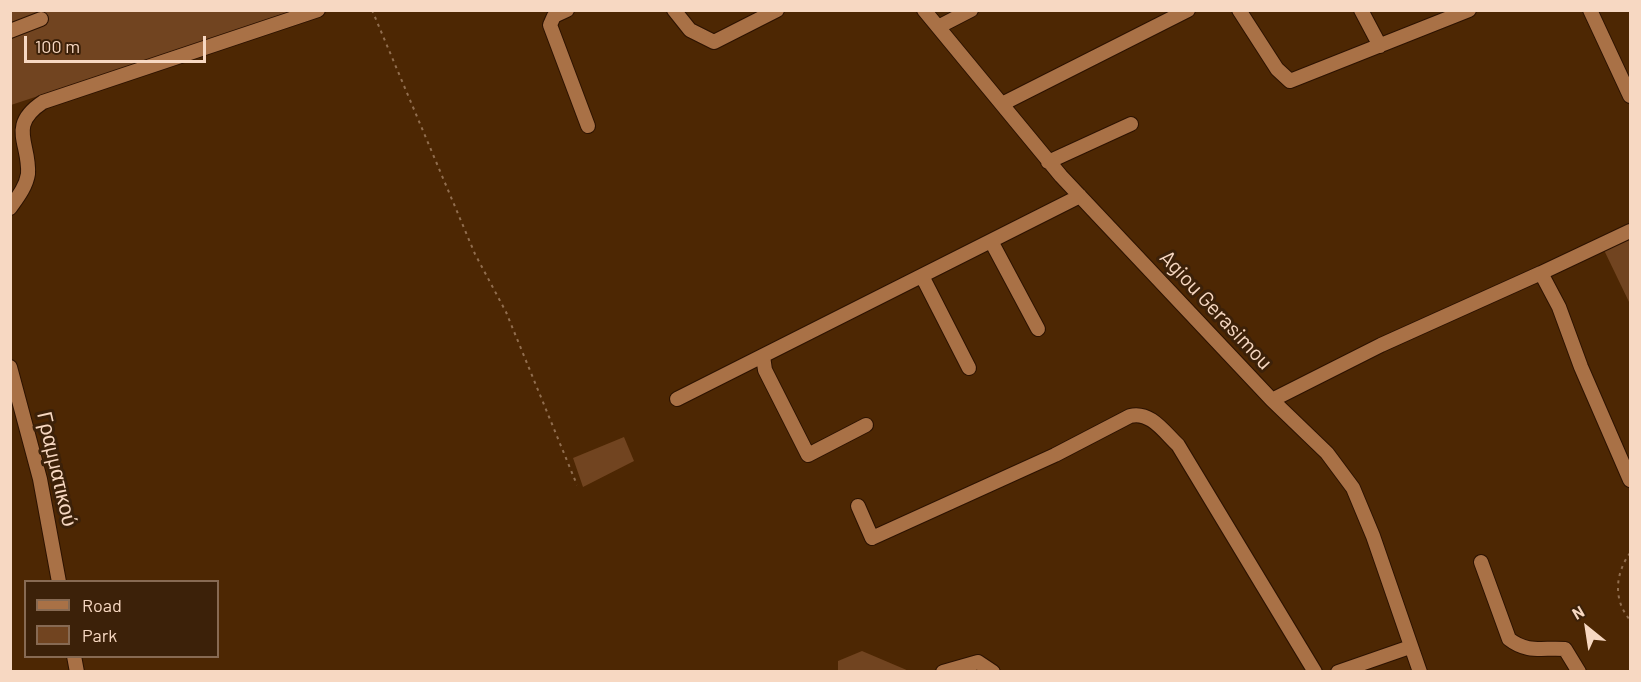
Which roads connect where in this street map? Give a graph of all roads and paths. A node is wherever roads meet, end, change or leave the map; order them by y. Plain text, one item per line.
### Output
1 (318, 10) edge
2 (372, 10) edge
3 (567, 10) edge
4 (674, 10) edge
5 (777, 10) edge
6 (924, 10) edge
7 (971, 10) edge
8 (1188, 10) edge
9 (1239, 10) edge
10 (1361, 10) edge
11 (1469, 10) edge
12 (1590, 10) edge
13 (41, 19) dead end
14 (938, 27) junction
15 (10, 31) edge
16 (1380, 46) junction
17 (1630, 96) edge
18 (1002, 104) junction
19 (1131, 124) dead end
20 (588, 126) dead end
21 (1048, 162) junction
22 (1080, 196) junction
23 (10, 208) edge
24 (1630, 231) edge
25 (991, 241) junction
26 (1541, 273) junction
27 (922, 276) junction
28 (1038, 329) dead end
29 (763, 356) junction
30 (10, 367) edge
31 (969, 368) dead end
32 (677, 399) dead end
33 (1272, 400) junction
34 (866, 425) dead end
35 (1630, 480) edge
36 (577, 485) dead end
37 (858, 506) dead end
38 (1630, 553) edge
39 (1481, 562) dead end
40 (59, 580) edge
41 (1630, 620) edge
42 (1410, 647) junction
43 (943, 672) edge
44 (993, 672) edge
45 (1315, 672) edge
46 (1338, 672) edge
47 (1420, 672) edge
48 (1578, 672) edge

1 - 23 street
2 - 36 path
3 - 20 street
4 - 5 street
6 - 14 street, Agiou Gerasimou
7 - 14 street
8 - 18 street
9 - 16 street
10 - 16 street
11 - 16 street
12 - 17 street
13 - 15 street
14 - 18 street, Agiou Gerasimou
18 - 21 street, Agiou Gerasimou
19 - 21 street
21 - 22 street, Agiou Gerasimou
22 - 25 street
22 - 33 street, Agiou Gerasimou
24 - 26 street
25 - 27 street
25 - 28 street
26 - 33 street
26 - 35 street
27 - 29 street
27 - 31 street
29 - 32 street
29 - 34 street
30 - 40 street, Γραμματικού
33 - 42 street, Agiou Gerasimou
37 - 45 street
38 - 41 path
39 - 48 street
42 - 46 street
42 - 47 street, Agiou Gerasimou
43 - 44 street

